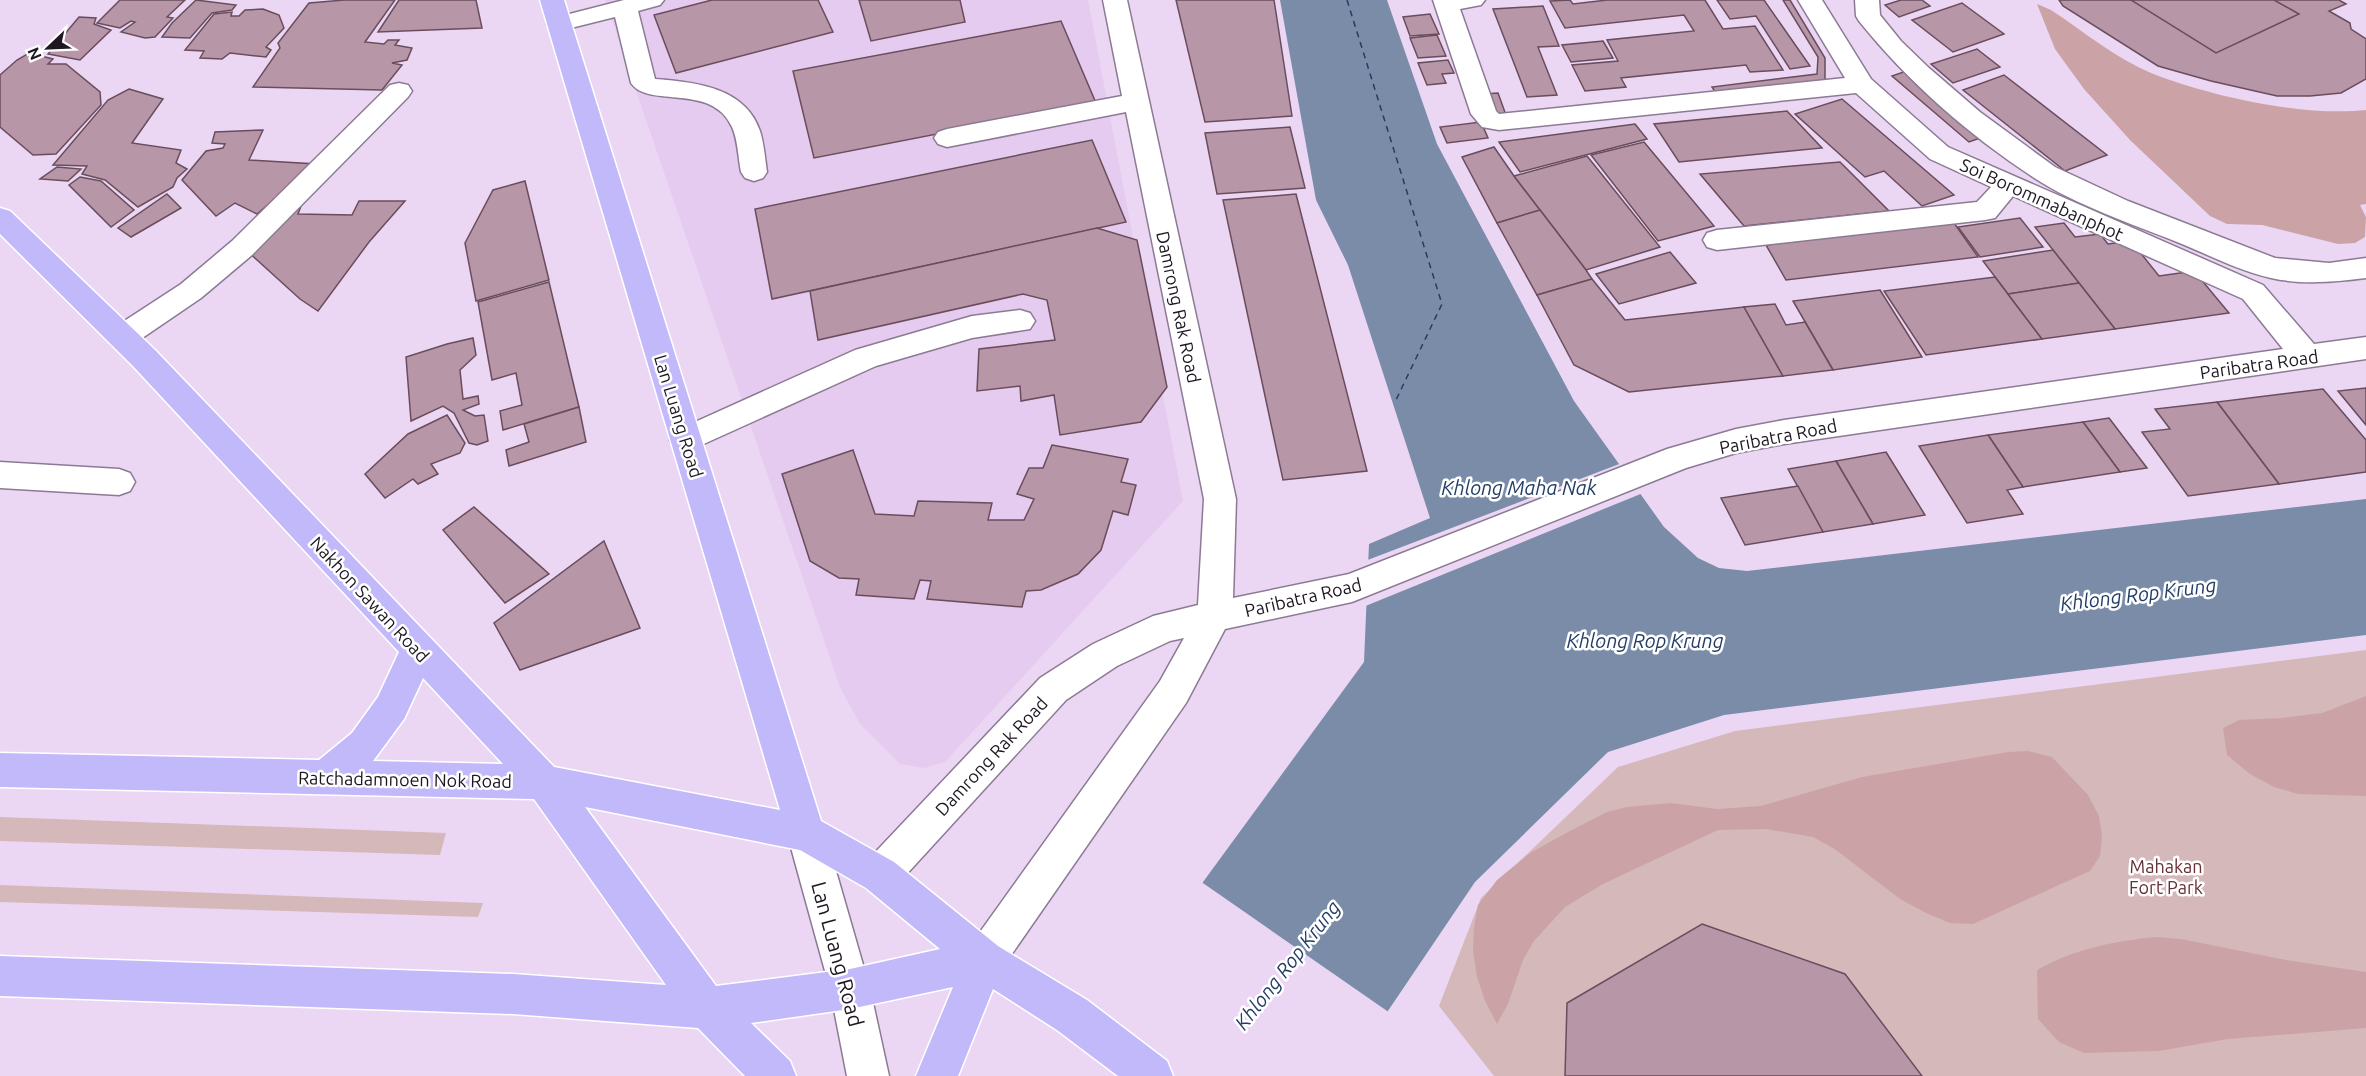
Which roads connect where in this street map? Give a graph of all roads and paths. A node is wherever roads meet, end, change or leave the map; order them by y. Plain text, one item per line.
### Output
1 (652, 0) edge
2 (1115, 0) edge
3 (1473, 0) edge
4 (1810, 0) edge
5 (1867, 0) edge
6 (1446, 1) edge
7 (625, 7) junction
8 (556, 12) edge
9 (1862, 84) junction
10 (399, 91) dead end
11 (1136, 102) junction
12 (947, 138) dead end
13 (754, 172) dead end
14 (2007, 185) junction
15 (0, 219) edge
16 (1717, 240) dead end
17 (2366, 268) edge
18 (1020, 321) dead end
19 (122, 337) junction
20 (2366, 348) edge
21 (2307, 357) junction
22 (686, 440) junction
23 (0, 475) edge
24 (119, 482) dead end
25 (1215, 615) junction
26 (418, 649) junction
27 (0, 770) edge
28 (327, 776) junction
29 (544, 782) junction
30 (806, 833) junction
31 (880, 875) junction
32 (984, 960) junction
33 (0, 976) edge
34 (850, 989) junction
35 (707, 1008) junction
36 (775, 1076) edge
37 (868, 1076) edge
38 (937, 1076) edge
39 (1152, 1076) edge

1 - 7 street
2 - 11 street, Damrong Rak Road
3 - 6 street
4 - 9 street, Soi Borommabanphot
5 - 17 street
6 - 9 street
7 - 8 street
7 - 13 street
8 - 22 main road, Lan Luang Road
9 - 14 street, Soi Borommabanphot
10 - 19 street
11 - 12 street
11 - 25 street, Damrong Rak Road
14 - 16 street
14 - 21 street, Soi Borommabanphot
15 - 19 main road, Nakhon Sawan Road
18 - 22 street
19 - 26 main road, Nakhon Sawan Road
20 - 21 street, Paribatra Road
21 - 25 street, Paribatra Road
22 - 30 main road, Lan Luang Road
23 - 24 street
25 - 31 street, Damrong Rak Road
25 - 32 street, Damrong Rak Road
26 - 28 main road
26 - 29 main road, Nakhon Sawan Road
27 - 28 main road, Ratchadamnoen Nok Road
28 - 29 main road, Ratchadamnoen Nok Road
29 - 30 main road, Ratchadamnoen Nok Road
29 - 35 main road, Nakhon Sawan Road
30 - 31 main road
30 - 34 street, Lan Luang Road
31 - 32 main road
32 - 34 main road
32 - 38 main road
32 - 39 main road
33 - 35 main road
34 - 35 main road
34 - 37 street, Lan Luang Road
35 - 36 main road, Nakhon Sawan Road

